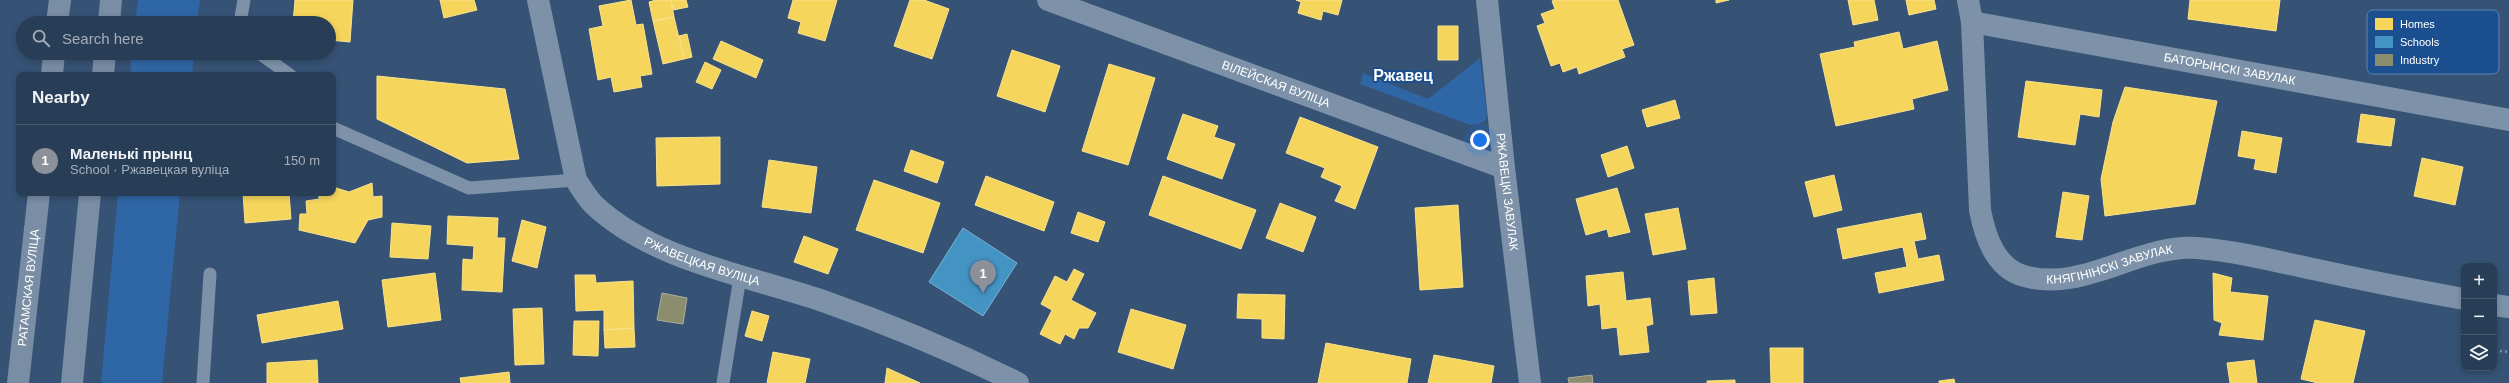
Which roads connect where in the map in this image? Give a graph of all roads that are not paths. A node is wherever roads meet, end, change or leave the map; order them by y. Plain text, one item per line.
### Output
1 (60, 0) edge
2 (111, 0) edge
3 (244, 0) edge
4 (538, 0) edge
5 (1048, 0) edge
6 (1487, 0) edge
7 (1968, 0) edge
8 (58, 16) edge
9 (109, 16) edge
10 (241, 16) edge
11 (1972, 22) junction
12 (53, 60) edge
13 (104, 60) edge
14 (269, 60) edge
15 (52, 72) edge
16 (103, 72) edge
17 (286, 72) edge
18 (2509, 120) edge
19 (336, 129) edge
20 (1504, 168) junction
21 (576, 180) junction
22 (39, 196) edge
23 (90, 196) edge
24 (210, 274) dead end
25 (740, 277) junction
26 (2461, 298) edge
27 (2497, 305) edge
28 (2509, 307) edge
29 (18, 383) edge
30 (72, 383) edge
31 (203, 383) edge
32 (723, 383) edge
33 (1018, 383) edge
34 (1530, 383) edge

1 - 8 main road
2 - 9 main road
3 - 10 lane
4 - 21 street, РЖАВЕЦКАЯ ВУЛІЦА
5 - 20 street, ВІЛЕЙСКАЯ ВУЛІЦА
6 - 20 street, РЖАВЕЦКІ ЗАВУЛАК
7 - 11 street
11 - 18 street, БАТОРЫНСКІ ЗАВУЛАК
11 - 26 street, КНЯГІНІНСКІ ЗАВУЛАК
12 - 15 main road
13 - 16 main road
14 - 17 lane
19 - 21 lane
20 - 34 street, РЖАВЕЦКІ ЗАВУЛАК
21 - 25 street, РЖАВЕЦКАЯ ВУЛІЦА
22 - 29 main road, РАТАМСКАЯ ВУЛІЦА
23 - 30 main road
24 - 31 lane
25 - 32 lane
25 - 33 street, РЖАВЕЦКАЯ ВУЛІЦА
27 - 28 street

